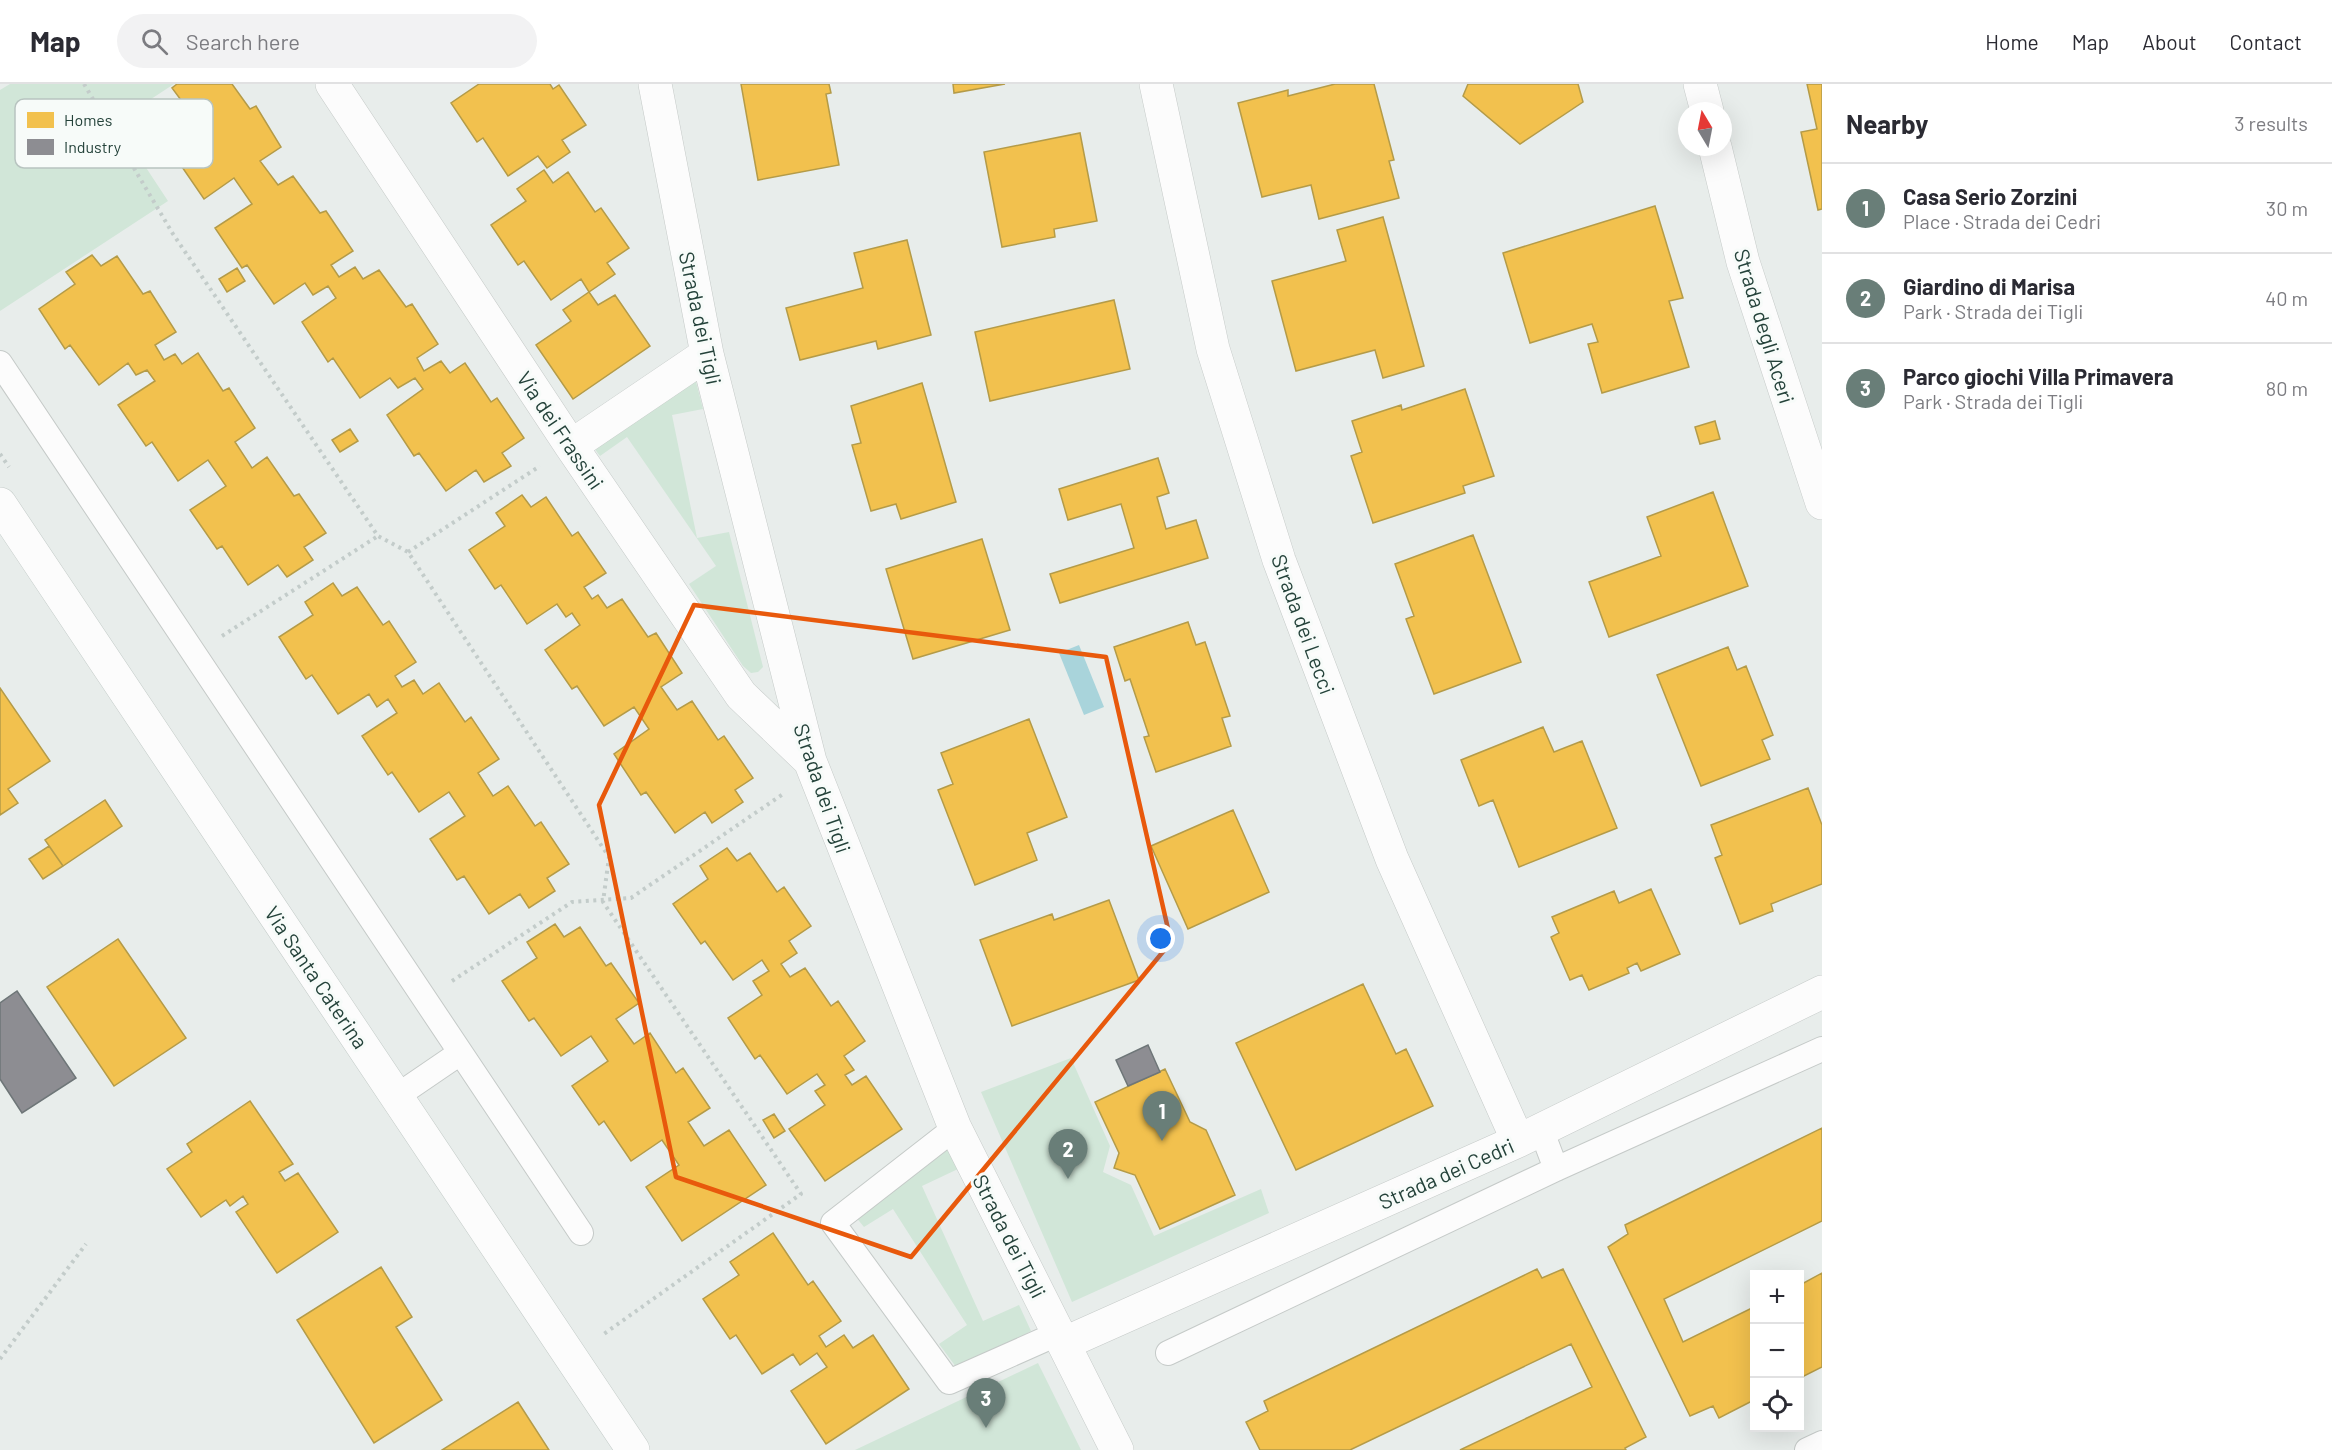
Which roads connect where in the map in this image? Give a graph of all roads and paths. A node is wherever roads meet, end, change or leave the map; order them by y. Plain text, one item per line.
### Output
1 (84, 84) edge
2 (332, 84) edge
3 (655, 84) edge
4 (1156, 84) edge
5 (1700, 84) edge
6 (93, 99) edge
7 (1705, 102) edge
8 (1717, 156) edge
9 (134, 168) edge
10 (707, 354) junction
11 (0, 363) edge
12 (571, 446) junction
13 (0, 504) edge
14 (1822, 504) edge
15 (378, 536) junction
16 (408, 552) junction
17 (194, 654) junction
18 (812, 767) junction
19 (603, 902) junction
20 (1822, 992) edge
21 (424, 999) junction
22 (1822, 1049) edge
23 (460, 1053) junction
24 (397, 1096) junction
25 (955, 1128) junction
26 (1530, 1135) junction
27 (1556, 1169) junction
28 (581, 1233) dead end
29 (86, 1244) dead end
30 (598, 1338) dead end
31 (1062, 1338) junction
32 (1168, 1353) dead end
33 (0, 1359) edge
34 (1822, 1443) edge
35 (633, 1450) edge
36 (1117, 1450) edge
37 (1807, 1450) edge

1 - 6 path
2 - 12 street, Via dei Frassini
3 - 10 street, Strada dei Tigli
4 - 26 street, Strada dei Lecci
5 - 7 street
8 - 14 street, Strada degli Aceri
9 - 15 path
10 - 12 street
10 - 18 street, Strada dei Tigli
11 - 17 lane
12 - 16 path
12 - 18 street, Via dei Frassini
13 - 24 street, Via Santa Caterina
15 - 16 path
15 - 17 path
16 - 19 path
17 - 21 lane
18 - 19 path
18 - 25 street, Strada dei Tigli
19 - 21 path
19 - 30 path
20 - 26 street, Strada dei Cedri
21 - 23 lane
22 - 27 lane
23 - 24 lane
23 - 28 lane
24 - 35 street, Via Santa Caterina
25 - 31 street, Strada dei Tigli
25 - 31 lane
26 - 27 lane
26 - 31 street, Strada dei Cedri
27 - 32 lane
29 - 33 path
31 - 36 street, Strada dei Tigli
34 - 37 lane

